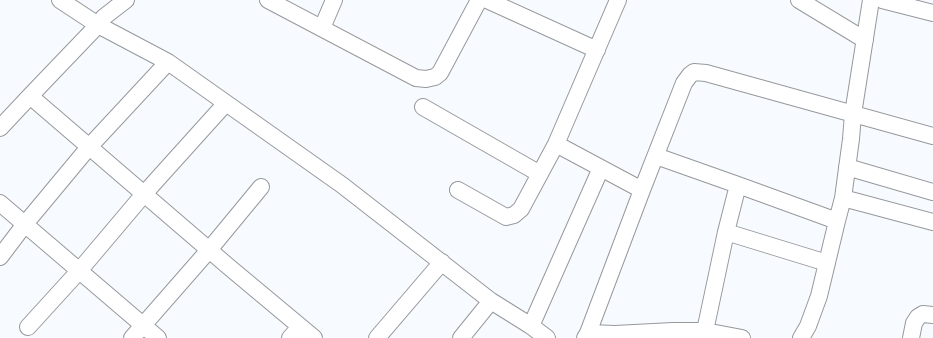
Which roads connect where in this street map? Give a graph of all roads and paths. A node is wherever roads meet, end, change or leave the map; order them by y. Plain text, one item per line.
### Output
1 (60, 0) edge
2 (126, 0) edge
3 (268, 0) edge
4 (334, 0) edge
5 (479, 0) edge
6 (487, 0) edge
7 (618, 0) edge
8 (799, 0) edge
9 (871, 0) edge
10 (882, 0) edge
11 (933, 13) edge
12 (98, 25) junction
13 (322, 28) junction
14 (865, 40) junction
15 (597, 50) junction
16 (168, 62) junction
17 (30, 96) junction
18 (226, 103) junction
19 (423, 107) dead end
20 (853, 114) junction
21 (0, 128) edge
22 (933, 136) edge
23 (556, 144) junction
24 (89, 147) junction
25 (656, 156) junction
26 (847, 167) junction
27 (601, 168) junction
28 (540, 174) junction
29 (738, 185) junction
30 (261, 187) dead end
31 (458, 190) dead end
32 (642, 190) junction
33 (933, 192) edge
34 (144, 194) junction
35 (843, 198) junction
36 (0, 203) edge
37 (837, 221) junction
38 (933, 222) edge
39 (25, 224) junction
40 (726, 232) junction
41 (209, 250) junction
42 (0, 257) edge
43 (442, 262) junction
44 (827, 263) junction
45 (79, 271) junction
46 (491, 301) junction
47 (933, 315) edge
48 (143, 325) junction
49 (531, 326) junction
50 (28, 327) dead end
51 (705, 331) junction
52 (295, 332) edge
53 (587, 336) edge
54 (132, 338) edge
55 (158, 338) edge
56 (314, 338) edge
57 (377, 338) edge
58 (461, 338) edge
59 (548, 338) edge
60 (742, 338) edge
61 (801, 338) edge
62 (911, 338) edge

1 - 12 street
2 - 12 street
3 - 13 street
4 - 13 street
5 - 13 street
6 - 15 street
7 - 15 street
8 - 14 street
9 - 14 street
10 - 11 street
12 - 16 street
12 - 17 street
14 - 20 street
15 - 23 street
16 - 18 street
16 - 24 street
17 - 21 street
17 - 24 street
18 - 34 street
18 - 43 street
19 - 28 street
20 - 22 street
20 - 25 street
20 - 26 street
23 - 27 street
23 - 28 street
24 - 34 street
24 - 39 street
25 - 29 street
25 - 32 street
26 - 33 street
26 - 35 street
27 - 32 street
27 - 49 street
28 - 31 street
29 - 37 street
29 - 40 street
30 - 41 street
32 - 53 street
34 - 41 street
34 - 45 street
35 - 37 street
35 - 38 street
36 - 39 street
37 - 44 street
39 - 42 street
39 - 45 street
40 - 44 street
40 - 51 street
41 - 48 street
41 - 52 street
43 - 46 street
43 - 57 street
44 - 61 street
45 - 48 street
45 - 50 street
46 - 49 street
46 - 58 street
47 - 62 street
48 - 54 street
48 - 55 street
49 - 59 street
51 - 53 street
51 - 60 street
52 - 56 street

